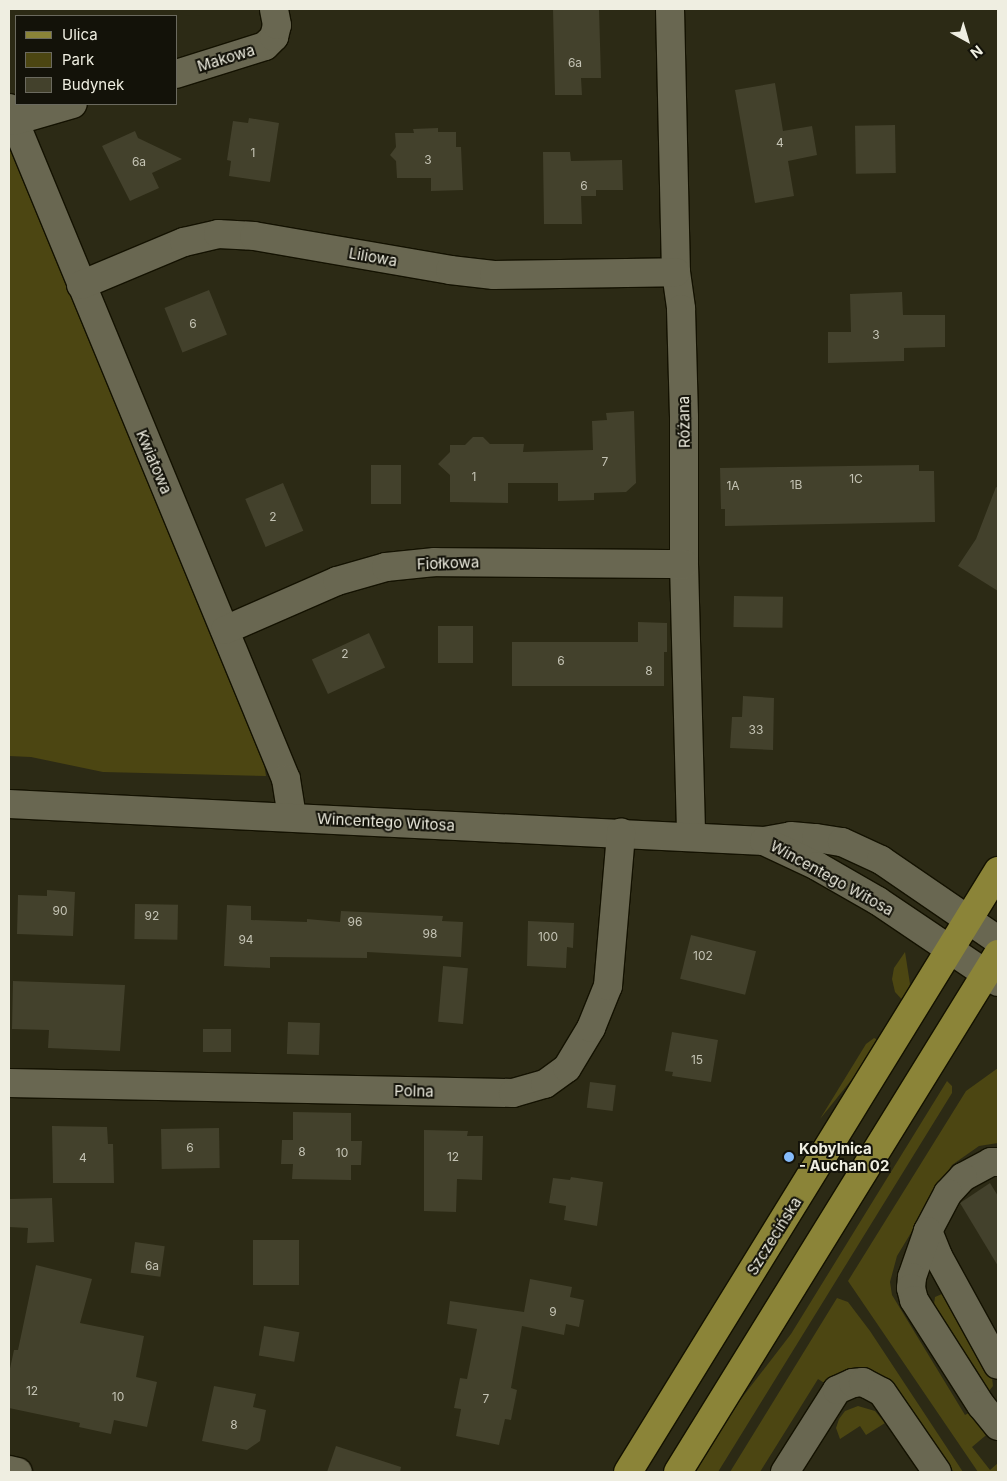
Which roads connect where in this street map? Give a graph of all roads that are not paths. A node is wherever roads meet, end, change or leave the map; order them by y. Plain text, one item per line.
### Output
1 (274, 9) edge
2 (670, 9) edge
3 (178, 73) edge
4 (67, 105) edge
5 (11, 115) edge
6 (676, 272) junction
7 (81, 286) junction
8 (684, 564) junction
9 (225, 630) junction
10 (9, 804) edge
11 (292, 817) junction
12 (621, 833) junction
13 (691, 837) junction
14 (764, 841) junction
15 (998, 871) edge
16 (969, 920) junction
17 (998, 940) edge
18 (949, 951) junction
19 (994, 970) edge
20 (9, 1082) edge
21 (998, 1162) edge
22 (928, 1231) junction
23 (998, 1365) edge
24 (998, 1426) edge
25 (9, 1470) edge
26 (18, 1472) edge
27 (628, 1472) edge
28 (678, 1472) edge
29 (785, 1472) edge
30 (937, 1472) edge

1 - 3 street, Makowa
2 - 6 street, Różana
4 - 5 street
5 - 7 street, Kwiatowa
6 - 7 street, Liliowa
6 - 8 street, Różana
7 - 9 street, Kwiatowa
8 - 9 street, Fiołkowa
8 - 13 street, Różana
9 - 11 street, Kwiatowa
10 - 11 street, Wincentego Witosa
11 - 12 street, Wincentego Witosa
12 - 13 street, Wincentego Witosa
12 - 20 street, Polna
13 - 14 street, Wincentego Witosa
14 - 16 street, Wincentego Witosa
14 - 18 street, Wincentego Witosa
15 - 16 main road, Szczecińska
16 - 17 street, Wincentego Witosa
16 - 18 main road, Szczecińska
18 - 19 street, Wincentego Witosa
18 - 27 main road, Szczecińska
19 - 28 main road
21 - 22 street
22 - 23 street
22 - 24 street
25 - 26 street
29 - 30 street

